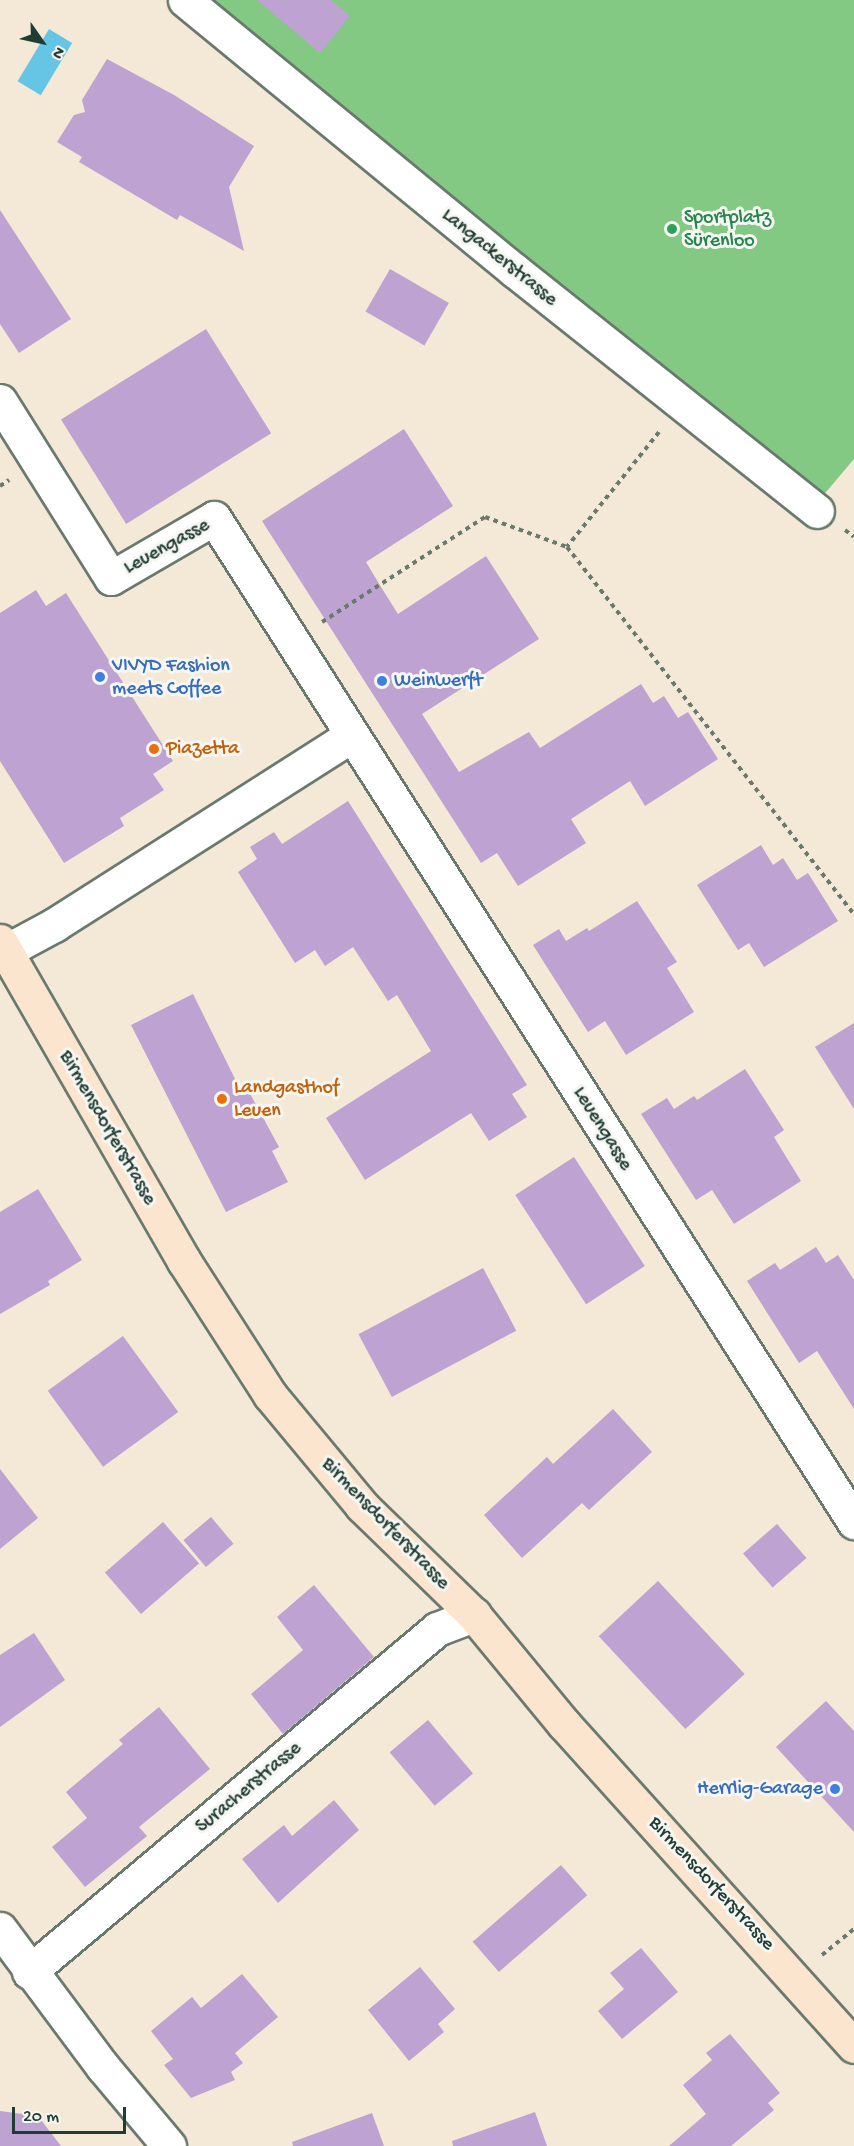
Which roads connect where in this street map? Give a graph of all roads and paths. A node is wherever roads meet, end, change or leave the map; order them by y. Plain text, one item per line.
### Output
1 (185, 0) edge
2 (0, 401) edge
3 (682, 404) junction
4 (817, 511) dead end
5 (567, 547) junction
6 (321, 623) dead end
7 (352, 735) junction
8 (854, 914) edge
9 (3, 946) edge
10 (854, 1522) edge
11 (474, 1615) junction
12 (0, 1929) edge
13 (854, 1929) edge
14 (835, 1945) dead end
15 (29, 1972) junction
16 (854, 2046) edge
17 (169, 2146) edge

1 - 3 street, Langackerstrasse
2 - 7 street, Leuengasse
3 - 4 street, Langackerstrasse
3 - 5 path
5 - 6 path
5 - 8 path
7 - 9 street
7 - 10 street, Leuengasse
9 - 11 main road, Birmensdorferstrasse
11 - 15 street, Suracherstrasse
11 - 16 main road, Birmensdorferstrasse
12 - 15 street
13 - 14 path
15 - 17 street

